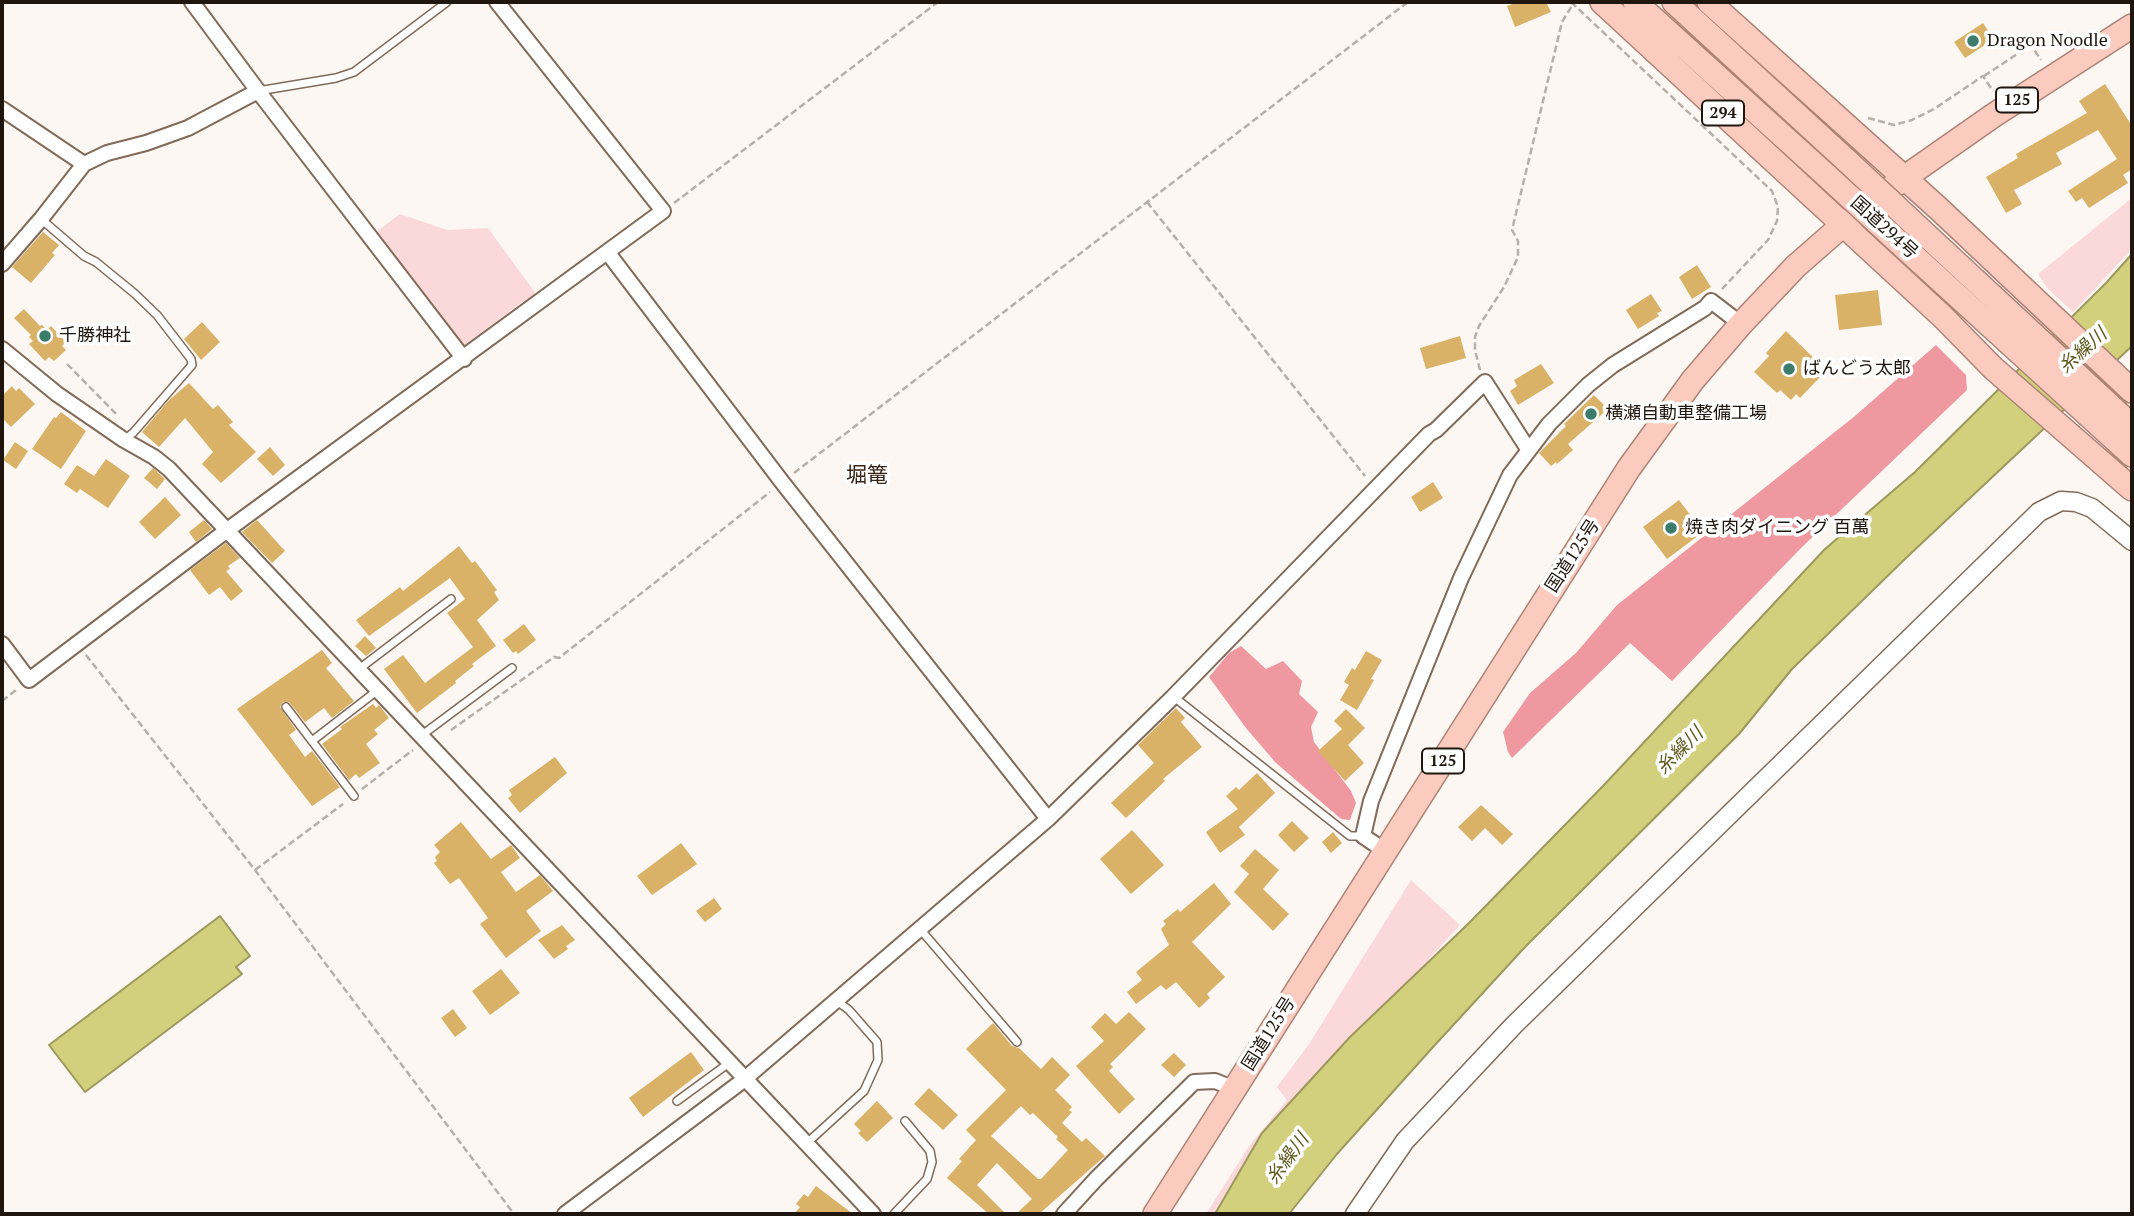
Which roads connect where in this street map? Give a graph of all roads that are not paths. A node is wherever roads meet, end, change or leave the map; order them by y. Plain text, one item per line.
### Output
1 (192, 2) edge
2 (447, 2) edge
3 (497, 2) edge
4 (1602, 2) edge
5 (1635, 2) edge
6 (1674, 2) edge
7 (1709, 2) edge
8 (2132, 26) edge
9 (258, 91) junction
10 (2, 109) edge
11 (84, 164) junction
12 (1904, 178) junction
13 (41, 219) junction
14 (1844, 225) junction
15 (608, 253) junction
16 (2, 264) edge
17 (1741, 324) junction
18 (2021, 338) junction
19 (2, 349) edge
20 (464, 359) junction
21 (2128, 387) edge
22 (2098, 409) junction
23 (2132, 426) edge
24 (129, 437) junction
25 (1528, 449) junction
26 (2132, 456) edge
27 (2132, 489) edge
28 (226, 531) junction
29 (2132, 541) edge
30 (451, 598) dead end
31 (2, 644) edge
32 (512, 668) dead end
33 (359, 669) junction
34 (378, 690) junction
35 (1173, 696) junction
36 (286, 707) dead end
37 (427, 740) junction
38 (312, 741) junction
39 (354, 796) road end
40 (1048, 819) junction
41 (1363, 836) junction
42 (1385, 851) junction
43 (920, 928) junction
44 (836, 1000) junction
45 (1017, 1042) dead end
46 (729, 1063) junction
47 (743, 1078) junction
48 (1235, 1089) junction
49 (677, 1101) dead end
50 (905, 1121) dead end
51 (806, 1144) junction
52 (565, 1214) edge
53 (873, 1214) edge
54 (894, 1214) edge
55 (1063, 1214) edge
56 (1155, 1214) edge
57 (1355, 1214) edge

1 - 9 street
2 - 9 lane
3 - 15 street
4 - 14 highway, 294
5 - 18 highway, 国道294号 / 294, bridge
6 - 18 highway, 国道294号 / 294, bridge
7 - 12 highway
8 - 12 highway, 国道125号 / 125
9 - 11 street
9 - 20 street
10 - 11 street
11 - 13 street
12 - 14 highway, 国道125号 / 125
12 - 21 highway
13 - 16 street
13 - 24 lane
14 - 17 highway, 国道125号 / 125
14 - 27 highway, 294
15 - 20 street
15 - 40 street
17 - 25 street
17 - 42 highway, 国道125号 / 125
18 - 22 highway, 国道294号 / 294
19 - 24 street
20 - 28 street
22 - 23 highway, 国道294号 / 294
22 - 26 highway, 国道294号 / 294
24 - 28 street
25 - 35 street
25 - 41 street
28 - 31 street
28 - 33 street
29 - 57 street
30 - 33 lane
32 - 37 lane
33 - 34 street
34 - 37 street
34 - 38 lane
35 - 40 street
35 - 41 lane
36 - 38 lane
37 - 46 street
38 - 39 lane
40 - 43 street
41 - 42 street
42 - 48 highway, 国道125号 / 125
43 - 44 street
43 - 45 lane
44 - 47 street
44 - 51 lane
46 - 47 street
46 - 49 lane
47 - 51 street
47 - 52 street
48 - 55 street
48 - 56 highway, 国道125号 / 125
50 - 54 lane
51 - 53 street

